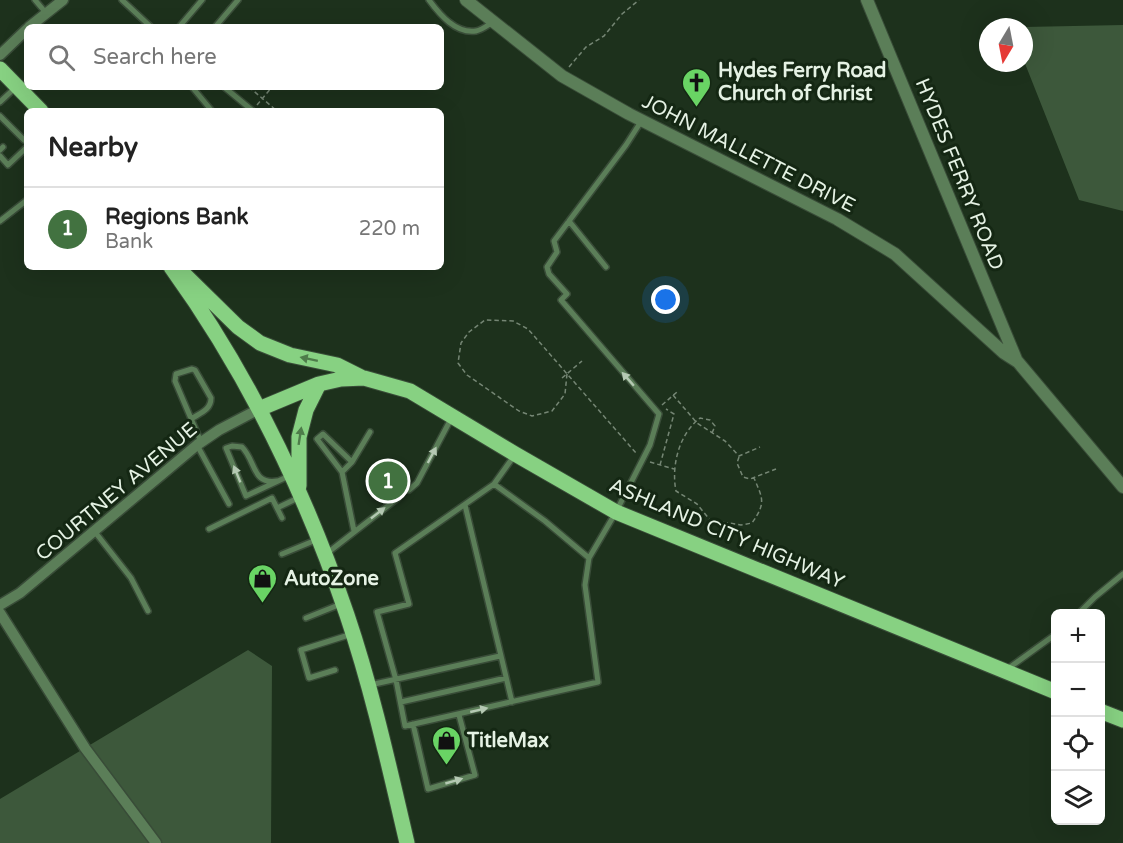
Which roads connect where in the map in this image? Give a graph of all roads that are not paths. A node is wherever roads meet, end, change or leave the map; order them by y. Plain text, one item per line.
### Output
1 (35, 0) edge
2 (63, 0) edge
3 (122, 0) edge
4 (202, 0) edge
5 (238, 0) edge
6 (429, 0) edge
7 (466, 0) edge
8 (867, 0) edge
9 (46, 13) junction
10 (493, 22) junction
11 (33, 24) edge
12 (148, 24) edge
13 (182, 24) edge
14 (218, 24) edge
15 (24, 32) edge
16 (0, 55) edge
17 (0, 69) edge
18 (17, 86) junction
19 (194, 90) edge
20 (228, 90) edge
21 (0, 102) edge
22 (38, 108) edge
23 (210, 108) edge
24 (249, 108) edge
25 (0, 116) edge
26 (642, 120) junction
27 (8, 124) junction
28 (2, 129) dead end
29 (17, 134) junction
30 (11, 139) dead end
31 (24, 140) edge
32 (24, 145) edge
33 (0, 156) edge
34 (24, 202) edge
35 (0, 221) edge
36 (569, 221) junction
37 (606, 267) dead end
38 (173, 270) edge
39 (180, 270) edge
40 (1007, 350) junction
41 (364, 378) junction
42 (319, 384) junction
43 (259, 409) junction
44 (452, 416) junction
45 (191, 419) junction
46 (370, 432) dead end
47 (199, 443) junction
48 (514, 454) junction
49 (352, 462) junction
50 (342, 472) junction
51 (281, 480) junction
52 (494, 484) junction
53 (1123, 487) edge
54 (409, 490) dead end
55 (300, 494) junction
56 (398, 498) dead end
57 (229, 504) dead end
58 (465, 505) junction
59 (277, 508) junction
60 (616, 512) junction
61 (282, 518) dead end
62 (208, 528) dead end
63 (354, 531) junction
64 (94, 532) junction
65 (319, 540) junction
66 (282, 554) dead end
67 (325, 555) junction
68 (589, 558) junction
69 (1123, 574) edge
70 (343, 603) junction
71 (0, 605) edge
72 (1083, 609) edge
73 (148, 611) dead end
74 (0, 613) edge
75 (306, 618) dead end
76 (353, 634) junction
77 (1051, 638) edge
78 (500, 656) junction
79 (336, 670) dead end
80 (1004, 671) junction
81 (506, 678) junction
82 (396, 680) junction
83 (369, 686) junction
84 (1051, 690) edge
85 (401, 702) junction
86 (512, 702) junction
87 (1105, 713) edge
88 (459, 715) junction
89 (1123, 720) edge
90 (413, 724) junction
91 (156, 843) edge
92 (407, 843) edge

1 - 9 lane
2 - 9 street
3 - 12 lane
4 - 13 lane
5 - 14 lane
6 - 10 lane
7 - 10 street, JOHN MALLETTE DRIVE
8 - 40 street, HYDES FERRY ROAD
9 - 11 street
10 - 26 street, JOHN MALLETTE DRIVE
15 - 16 street
17 - 18 main road
18 - 21 lane
18 - 22 main road
19 - 23 lane
20 - 24 lane
25 - 27 lane
26 - 36 lane
26 - 40 street, JOHN MALLETTE DRIVE
27 - 28 lane
27 - 29 lane
29 - 30 lane
29 - 31 lane
32 - 33 lane
34 - 35 lane
36 - 37 lane
60 -> 36 lane
38 - 43 main road
41 -> 39 main road
40 - 53 street, JOHN MALLETTE DRIVE
41 - 42 main road, ASHLAND CITY HIGHWAY
41 - 44 main road, ASHLAND CITY HIGHWAY
42 - 43 main road, ASHLAND CITY HIGHWAY
55 -> 42 main road
43 - 47 street, COURTNEY AVENUE
43 - 51 main road
44 - 48 main road, ASHLAND CITY HIGHWAY
54 -> 44 lane
45 - 45 lane
45 - 47 lane
46 - 49 lane
47 - 57 lane
47 - 64 street, COURTNEY AVENUE
48 - 52 lane
48 - 60 main road, ASHLAND CITY HIGHWAY
49 - 50 lane
49 - 50 lane
50 - 63 lane
51 -> 51 lane
51 - 55 main road
52 - 58 lane
52 - 68 lane
55 - 59 lane
55 - 65 main road
63 -> 56 lane
58 - 78 lane
58 - 82 lane
59 - 61 lane
59 - 62 lane
60 - 68 lane
60 - 80 main road, ASHLAND CITY HIGHWAY
63 - 67 lane
64 - 71 street, COURTNEY AVENUE
64 - 73 lane
65 - 66 lane
65 - 67 main road
67 - 70 main road
68 - 86 lane
69 - 72 lane
70 - 75 lane
70 - 76 main road
74 - 91 street
76 - 79 lane
76 - 83 main road
77 - 80 lane
78 - 81 lane
78 - 82 lane
80 - 84 main road, ASHLAND CITY HIGHWAY
81 - 85 lane
81 - 86 lane
82 - 83 lane
82 - 85 lane
83 - 92 main road
85 - 90 lane
88 -> 86 lane
87 - 89 main road
88 - 90 lane
90 -> 88 lane

